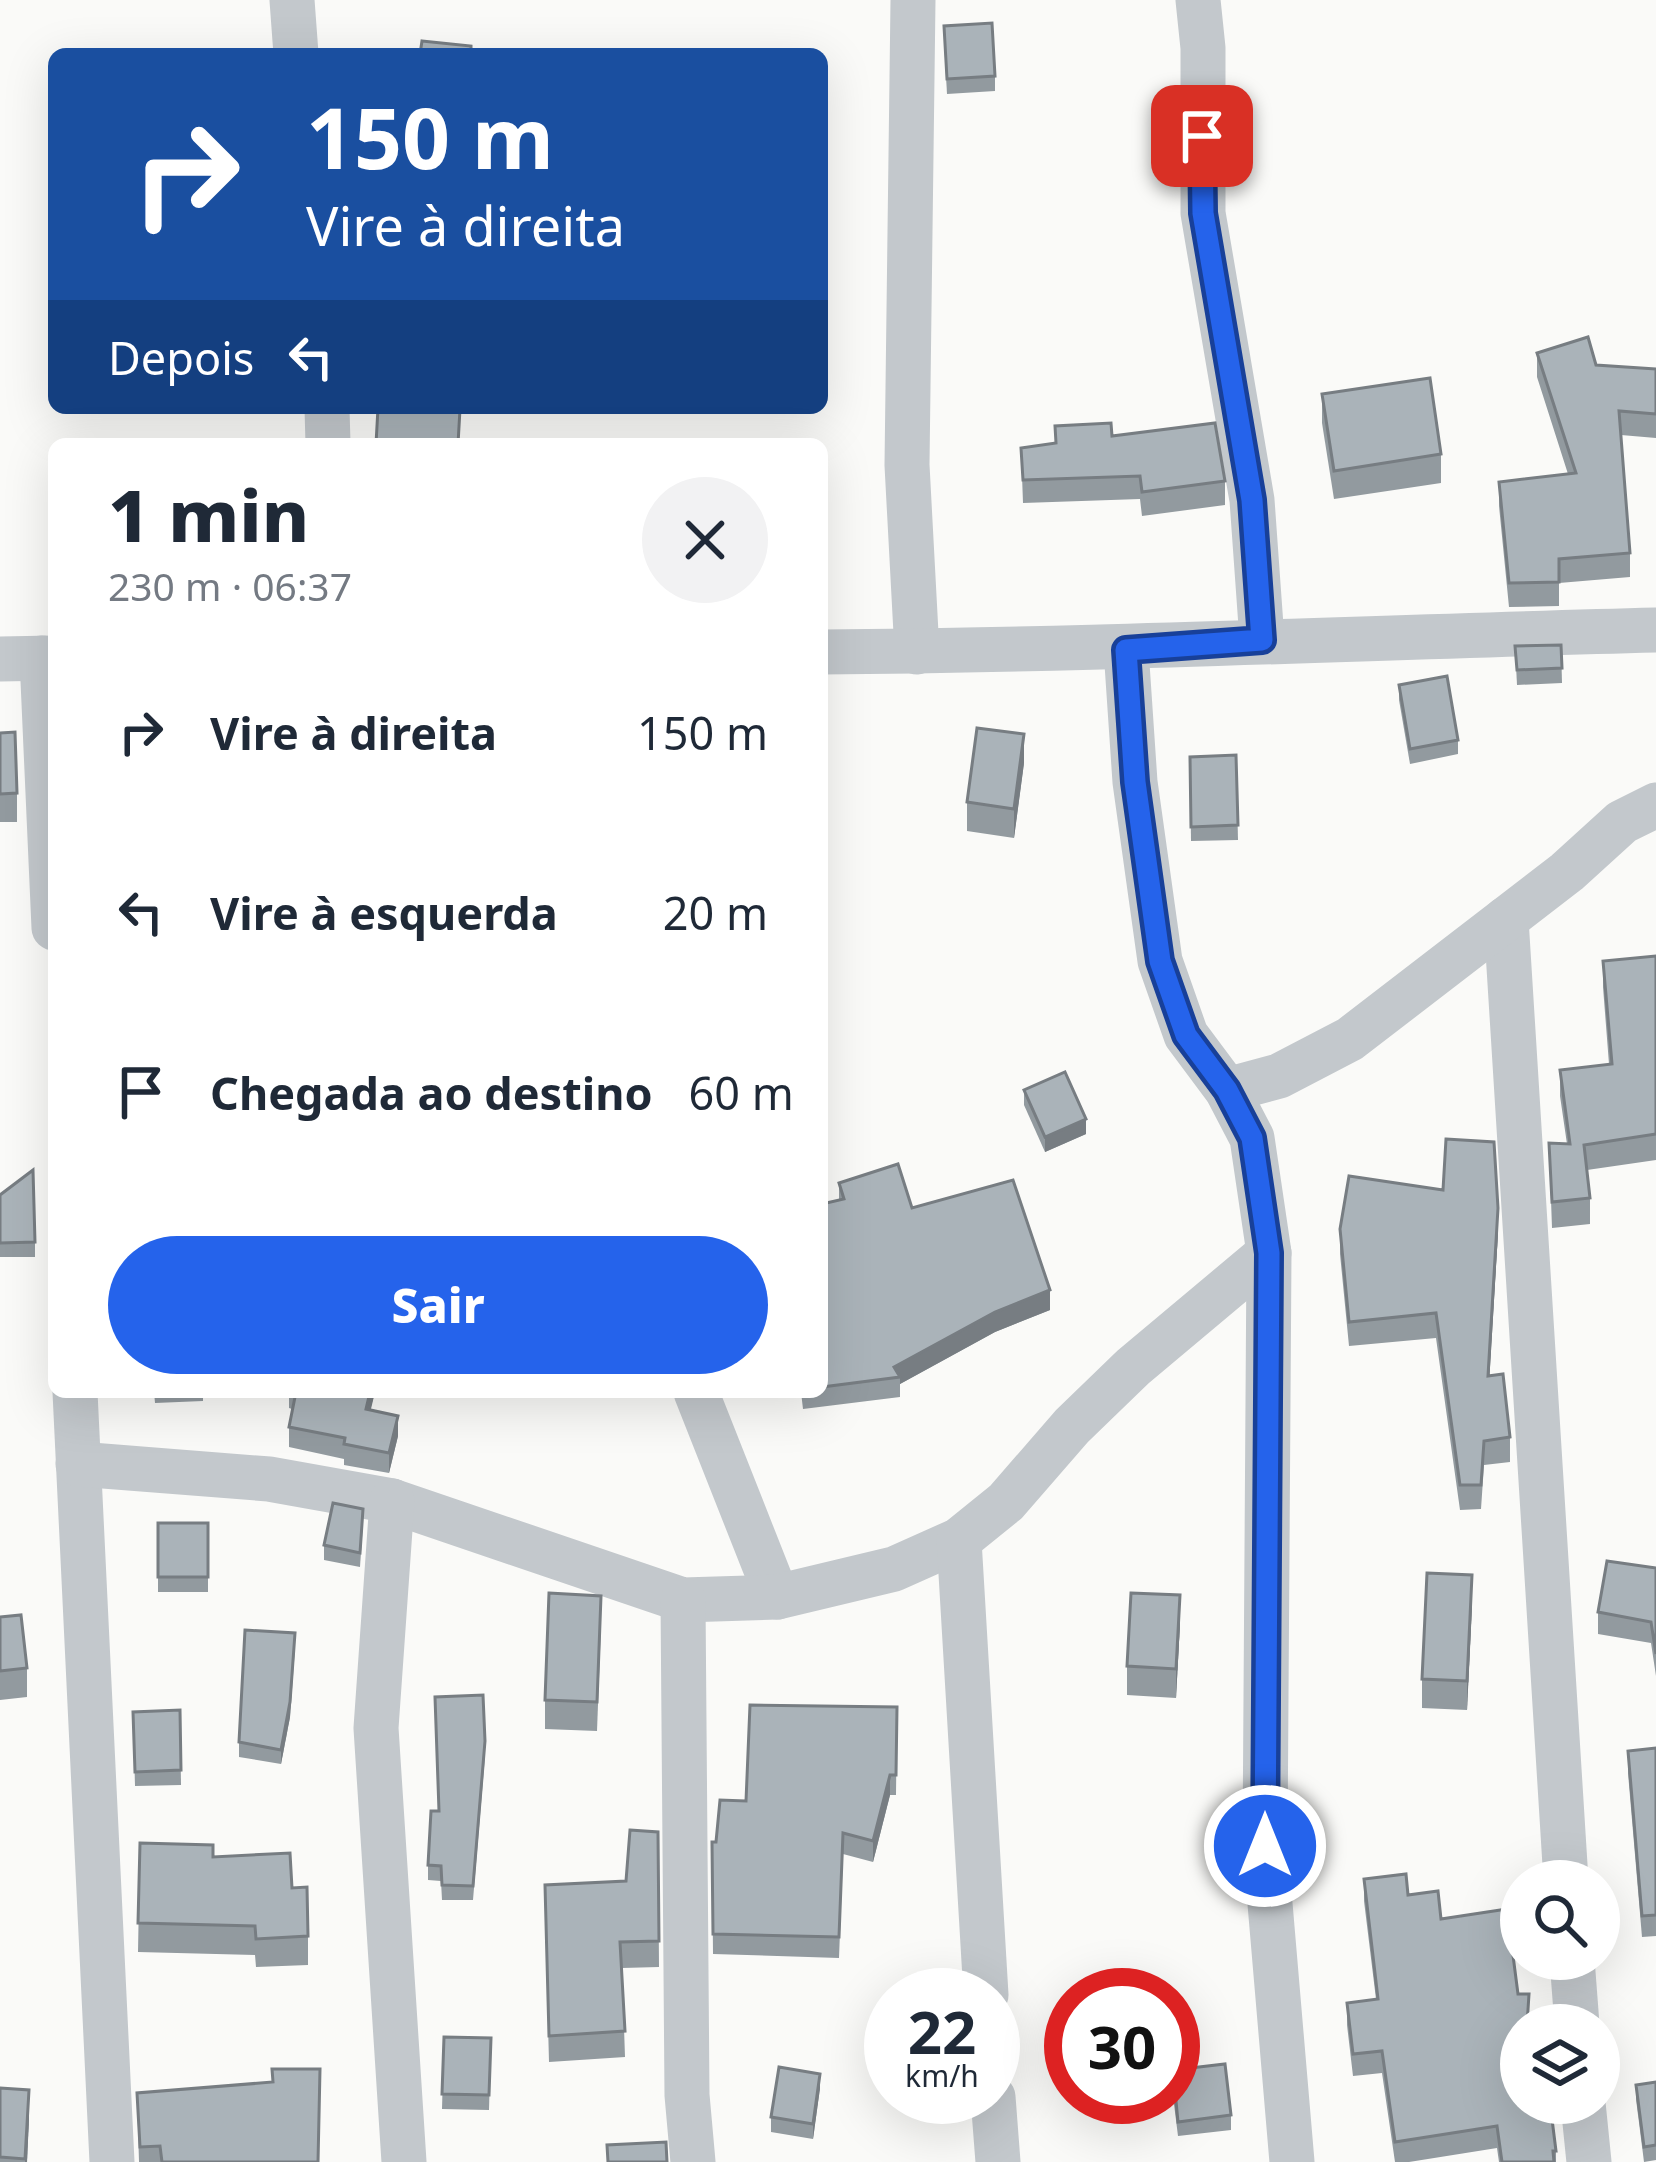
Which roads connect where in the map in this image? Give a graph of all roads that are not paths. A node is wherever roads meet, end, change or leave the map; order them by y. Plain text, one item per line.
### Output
1 (292, 0) edge
2 (913, 0) edge
3 (1198, 0) edge
4 (296, 48) edge
5 (1656, 630) edge
6 (1262, 640) junction
7 (1126, 650) junction
8 (828, 652) edge
9 (917, 652) junction
10 (32, 658) edge
11 (1656, 805) edge
12 (48, 854) edge
13 (1506, 919) junction
14 (1227, 1090) junction
15 (1269, 1253) junction
16 (74, 1398) edge
17 (698, 1398) edge
18 (78, 1465) junction
19 (392, 1501) junction
20 (959, 1540) junction
21 (777, 1597) junction
22 (683, 1600) junction
23 (1565, 1860) edge
24 (984, 1968) edge
25 (995, 2124) edge
26 (1585, 2124) edge
27 (112, 2162) edge
28 (404, 2162) edge
29 (693, 2162) edge
30 (998, 2162) edge
31 (1292, 2162) edge
32 (1588, 2162) edge

1 - 4 street
2 - 9 street
3 - 6 street
5 - 6 street
6 - 7 street
7 - 9 street
7 - 14 street
8 - 9 street
10 - 12 street
11 - 13 street
13 - 14 street
13 - 23 street
14 - 15 street
15 - 20 street
15 - 31 street
16 - 18 street
17 - 21 street
18 - 19 street
18 - 27 street
19 - 22 street
19 - 28 street
20 - 21 street
20 - 24 street
21 - 22 street
22 - 29 street
25 - 30 street
26 - 32 street

